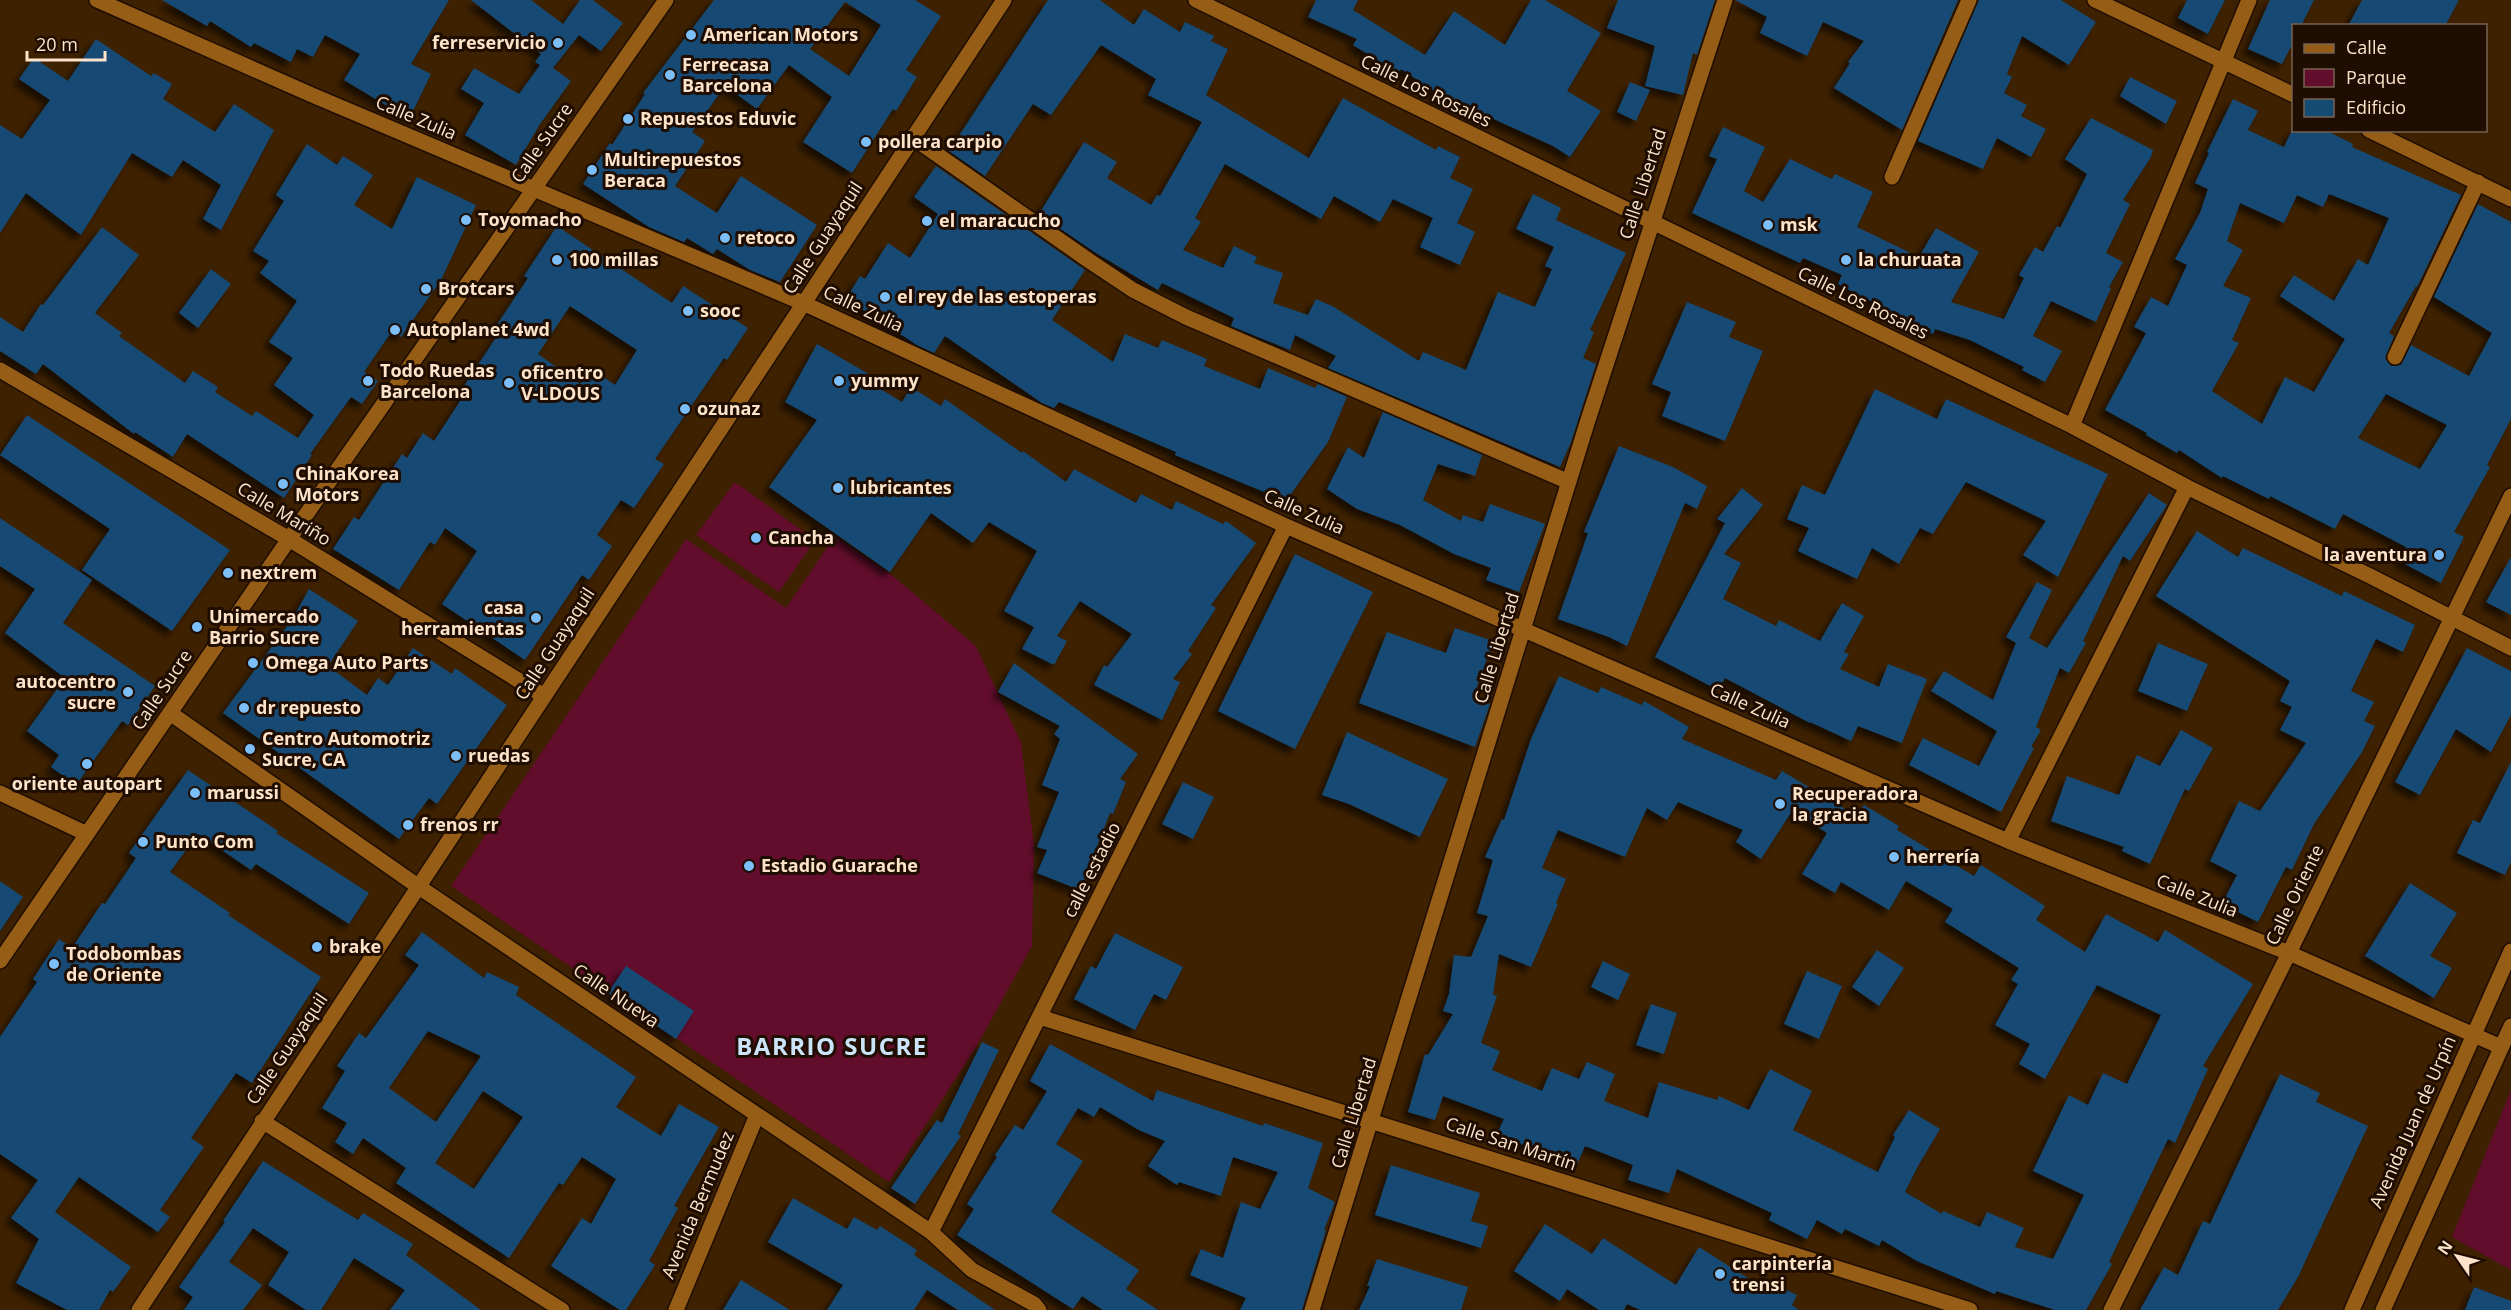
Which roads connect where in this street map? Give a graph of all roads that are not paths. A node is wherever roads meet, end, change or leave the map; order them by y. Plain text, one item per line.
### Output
1 (97, 0) edge
2 (666, 0) edge
3 (1004, 0) edge
4 (1196, 0) edge
5 (1725, 0) edge
6 (1969, 0) edge
7 (2095, 0) edge
8 (2249, 0) edge
9 (2222, 61) junction
10 (2292, 94) edge
11 (2373, 132) edge
12 (912, 137) junction
13 (1892, 177) dead end
14 (2478, 182) junction
15 (533, 189) junction
16 (2511, 199) edge
17 (1650, 222) junction
18 (803, 303) junction
19 (2395, 357) dead end
20 (0, 370) edge
21 (2072, 426) junction
22 (1569, 482) junction
23 (2187, 487) junction
24 (2511, 496) edge
25 (1286, 526) junction
26 (289, 539) junction
27 (2452, 616) junction
28 (1523, 628) junction
29 (2511, 648) edge
30 (544, 696) junction
31 (170, 713) junction
32 (0, 793) edge
33 (87, 834) junction
34 (2008, 841) junction
35 (419, 886) junction
36 (2511, 951) edge
37 (2289, 953) junction
38 (0, 961) edge
39 (1040, 1017) junction
40 (2511, 1026) edge
41 (2473, 1035) junction
42 (2501, 1047) junction
43 (757, 1114) junction
44 (262, 1121) junction
45 (1372, 1121) junction
46 (932, 1232) junction
47 (139, 1310) edge
48 (562, 1310) edge
49 (676, 1310) edge
50 (1039, 1310) edge
51 (1312, 1310) edge
52 (1970, 1310) edge
53 (2111, 1310) edge
54 (2352, 1310) edge
55 (2383, 1310) edge

1 - 15 street, Calle Zulia
2 - 15 street, Calle Sucre
3 - 12 street, Calle Guayaquil
4 - 17 street, Calle Los Rosales
5 - 17 street, Calle Libertad
6 - 13 street
7 - 9 street
8 - 9 street
9 - 10 street
9 - 21 street
11 - 14 street
12 - 18 street, Calle Guayaquil
12 - 22 street
14 - 16 street
14 - 19 street
15 - 18 street, Calle Zulia
15 - 26 street, Calle Sucre
17 - 21 street, Calle Los Rosales
17 - 22 street, Calle Libertad
18 - 25 street, Calle Zulia
18 - 30 street, Calle Guayaquil
20 - 26 street, Calle Mariño
21 - 23 street, Calle Los Rosales
22 - 28 street, Calle Libertad
23 - 27 street, Calle Los Rosales
23 - 34 street
24 - 27 street, Calle Oriente
25 - 28 street, Calle Zulia
25 - 39 street, calle estadio
26 - 30 street, Calle Mariño
26 - 31 street, Calle Sucre
27 - 29 street, Calle Los Rosales
27 - 37 street, Calle Oriente
28 - 34 street, Calle Zulia
28 - 45 street, Calle Libertad
30 - 35 street, Calle Guayaquil
31 - 33 street, Calle Sucre
31 - 35 street, Calle Nueva
32 - 33 street
33 - 38 street, Calle Sucre
34 - 37 street, Calle Zulia
35 - 43 street, Calle Nueva
35 - 44 street, Calle Guayaquil
36 - 41 street, Avenida Juan de Urpín
37 - 41 street, Calle Zulia
37 - 53 street, Calle Oriente
39 - 45 street, Calle San Martín
39 - 46 street, calle estadio
40 - 42 street
41 - 42 street, Calle Zulia
41 - 54 street, Avenida Juan de Urpín
42 - 55 street
43 - 46 street, Calle Nueva
43 - 49 street, Avenida Bermudez
44 - 47 street, Calle Guayaquil
44 - 48 street
45 - 51 street, Calle Libertad
45 - 52 street, Calle San Martín
46 - 50 street, Calle Nueva

